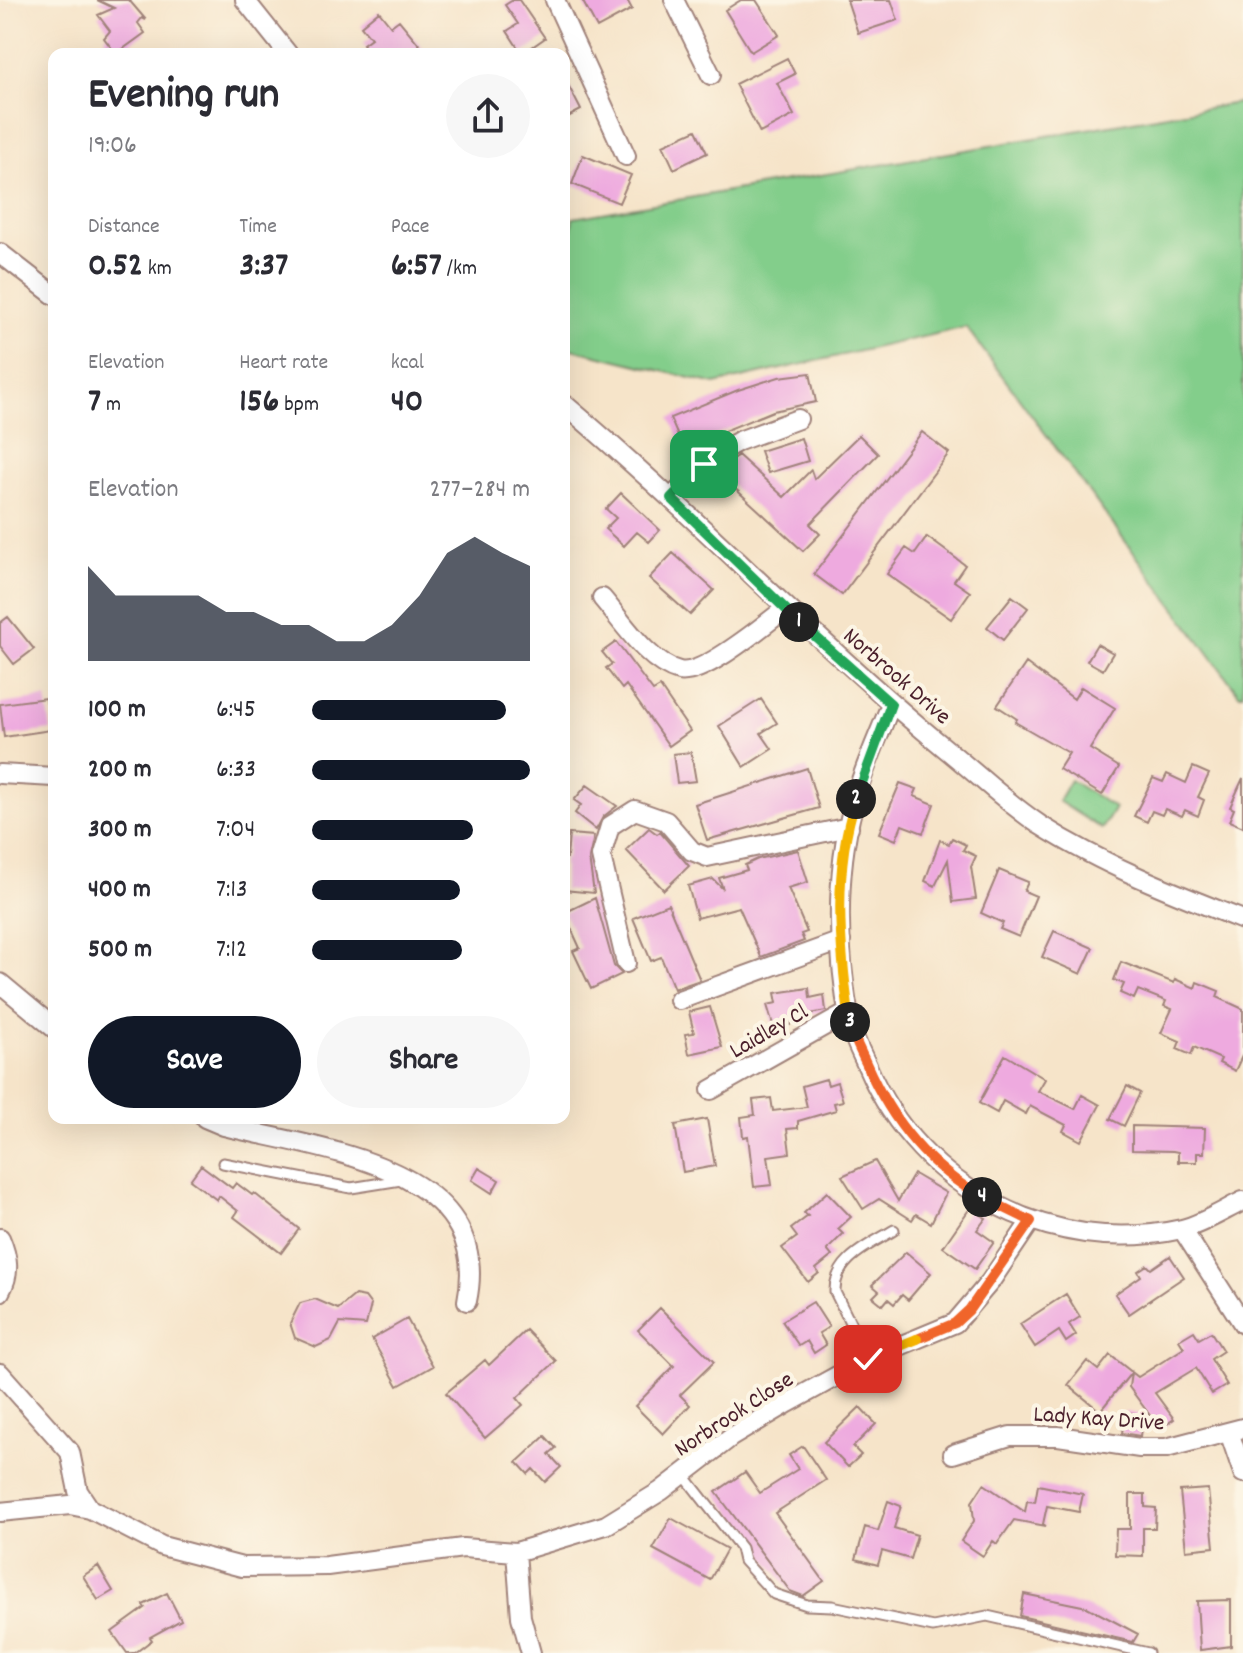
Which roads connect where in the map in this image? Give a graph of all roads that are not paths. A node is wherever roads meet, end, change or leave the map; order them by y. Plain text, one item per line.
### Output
1 (245, 0) edge
2 (555, 0) edge
3 (674, 0) edge
4 (283, 48) edge
5 (711, 75) dead end
6 (626, 156) dead end
7 (0, 253) edge
8 (48, 290) edge
9 (570, 409) edge
10 (798, 419) dead end
11 (671, 498) junction
12 (602, 598) dead end
13 (785, 609) junction
14 (891, 704) junction
15 (0, 774) edge
16 (48, 777) edge
17 (849, 827) junction
18 (1243, 920) edge
19 (841, 941) junction
20 (626, 963) dead end
21 (0, 983) edge
22 (679, 1000) dead end
23 (849, 1012) junction
24 (48, 1023) edge
25 (711, 1090) dead end
26 (219, 1124) edge
27 (223, 1163) dead end
28 (408, 1178) junction
29 (1243, 1201) edge
30 (1031, 1221) junction
31 (1182, 1229) junction
32 (894, 1230) dead end
33 (0, 1238) edge
34 (0, 1292) edge
35 (467, 1301) dead end
36 (1243, 1324) edge
37 (868, 1359) junction
38 (0, 1373) edge
39 (1236, 1430) edge
40 (953, 1454) dead end
41 (1243, 1473) edge
42 (683, 1474) junction
43 (90, 1509) junction
44 (0, 1512) edge
45 (516, 1552) junction
46 (531, 1653) edge
47 (1148, 1653) edge

1 - 4 street
2 - 6 street
3 - 5 street
7 - 8 street
9 - 11 street, Norbrook Drive
10 - 11 street
11 - 13 street, Norbrook Drive
12 - 13 street
13 - 14 street, Norbrook Drive
14 - 17 street
14 - 18 street, Norbrook Drive
15 - 16 street
17 - 19 street
17 - 20 street
19 - 22 street
19 - 23 street
21 - 24 street
23 - 25 street, Laidley Cl
23 - 30 street
26 - 28 street
27 - 28 lane
28 - 35 street
29 - 31 street
30 - 31 street
30 - 37 street, Norbrook Close
31 - 36 street
32 - 37 lane
33 - 34 street
37 - 42 street, Norbrook Close
38 - 43 street
39 - 40 street, Lady Kay Drive
39 - 41 street
42 - 45 street, Norbrook Close
42 - 47 lane
43 - 44 street
43 - 45 street
45 - 46 street

